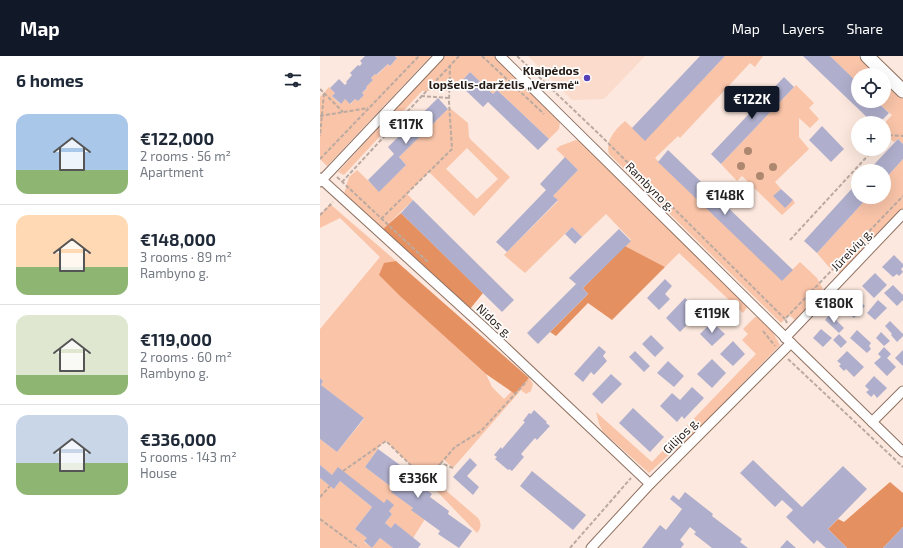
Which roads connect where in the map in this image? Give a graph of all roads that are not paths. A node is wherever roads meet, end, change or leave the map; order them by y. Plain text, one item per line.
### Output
1 (439, 56) edge
2 (500, 56) edge
3 (867, 56) edge
4 (903, 91) edge
5 (321, 183) edge
6 (903, 214) edge
7 (788, 340) junction
8 (903, 390) edge
9 (872, 422) junction
10 (903, 452) edge
11 (650, 484) junction
12 (591, 548) edge

1 - 5 street
2 - 7 street, Rambyno g.
3 - 4 street
5 - 11 street, Nidos g.
6 - 7 street, Jūreivių g.
7 - 9 street, Rambyno g.
7 - 11 street, Gilijos g.
8 - 9 street
9 - 10 street, Rambyno g.
11 - 12 street, Gilijos g.

